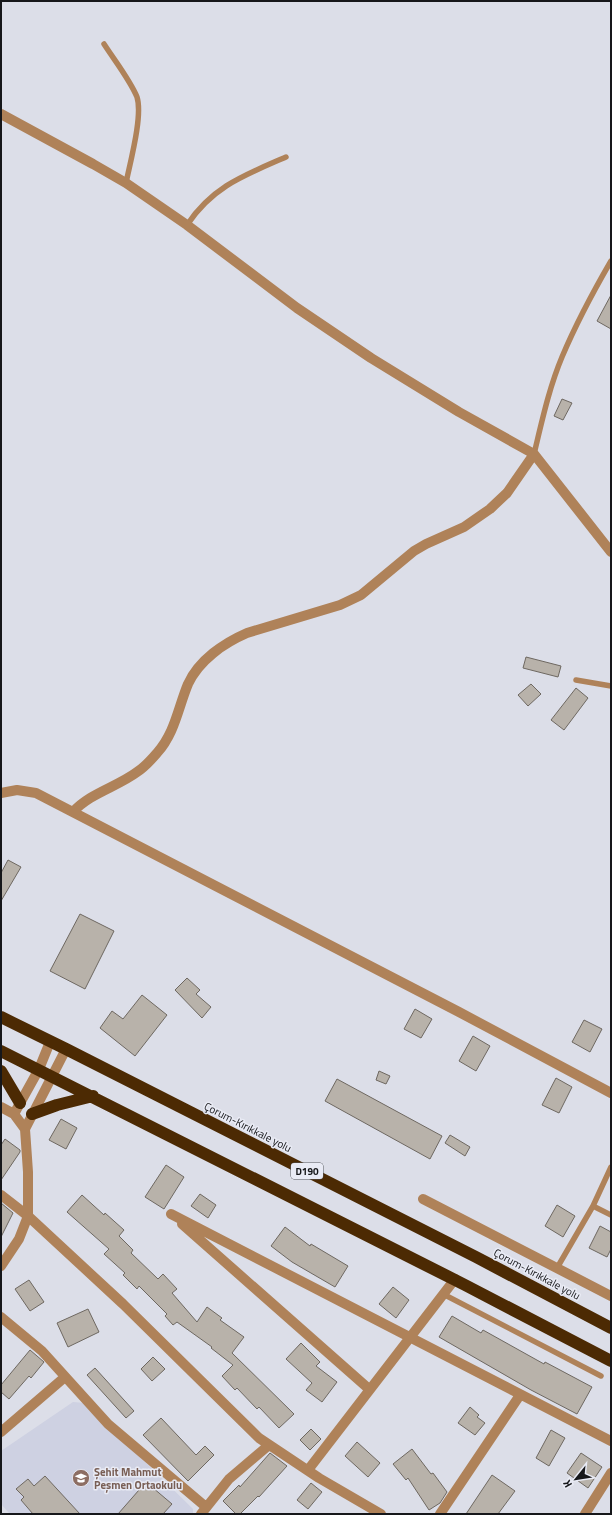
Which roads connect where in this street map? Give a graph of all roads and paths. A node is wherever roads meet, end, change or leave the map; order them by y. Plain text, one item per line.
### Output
1 (104, 44) dead end
2 (1, 114) edge
3 (286, 157) dead end
4 (126, 183) junction
5 (187, 225) junction
6 (611, 261) edge
7 (534, 454) junction
8 (611, 552) edge
9 (576, 680) dead end
10 (611, 686) edge
11 (1, 793) edge
12 (73, 812) junction
13 (1, 1017) edge
14 (50, 1042) junction
15 (66, 1049) junction
16 (1, 1051) edge
17 (38, 1069) junction
18 (1, 1071) edge
19 (52, 1076) junction
20 (611, 1093) edge
21 (93, 1096) junction
22 (20, 1103) junction
23 (1, 1107) edge
24 (14, 1114) junction
25 (32, 1114) junction
26 (25, 1129) junction
27 (611, 1167) edge
28 (1, 1195) edge
29 (423, 1200) dead end
30 (593, 1206) junction
31 (611, 1215) edge
32 (28, 1216) junction
33 (1, 1266) edge
34 (557, 1268) junction
35 (455, 1279) junction
36 (444, 1294) junction
37 (611, 1296) edge
38 (1, 1317) edge
39 (611, 1328) edge
40 (409, 1337) junction
41 (611, 1361) edge
42 (65, 1376) junction
43 (601, 1376) dead end
44 (369, 1389) junction
45 (520, 1395) junction
46 (1, 1432) edge
47 (611, 1441) edge
48 (269, 1445) junction
49 (308, 1470) junction
50 (611, 1473) edge
51 (203, 1510) edge
52 (381, 1514) edge
53 (440, 1514) edge
54 (585, 1514) edge

1 - 4 lane
2 - 4 street
3 - 5 lane
4 - 5 street
5 - 7 street
6 - 7 lane
7 - 8 street
7 - 12 street
9 - 10 lane
11 - 12 street
12 - 20 street
13 - 14 highway, Çorum-Kırıkkale yolu / D190
14 - 15 highway, Çorum-Kırıkkale yolu / D190
14 - 17 street
15 - 19 street
15 - 39 highway, Çorum-Kırıkkale yolu / D190
16 - 17 highway, D190
17 - 19 highway, D190
17 - 22 street
18 - 22 highway
19 - 21 highway, D190
19 - 25 street
21 - 25 highway
21 - 35 highway, D190
22 - 24 street
23 - 24 street
24 - 26 street
25 - 26 street
26 - 32 street
27 - 30 lane
28 - 32 street
29 - 34 street
30 - 31 lane
30 - 34 lane
32 - 33 street
32 - 48 street
34 - 37 street
35 - 36 street
35 - 41 highway, D190
36 - 40 street
36 - 43 lane
38 - 42 street
40 - 44 street
40 - 44 street
40 - 45 street
42 - 46 street
42 - 51 street
44 - 49 street
45 - 47 street
45 - 53 street
48 - 49 street
48 - 51 street
49 - 52 street
50 - 54 street

